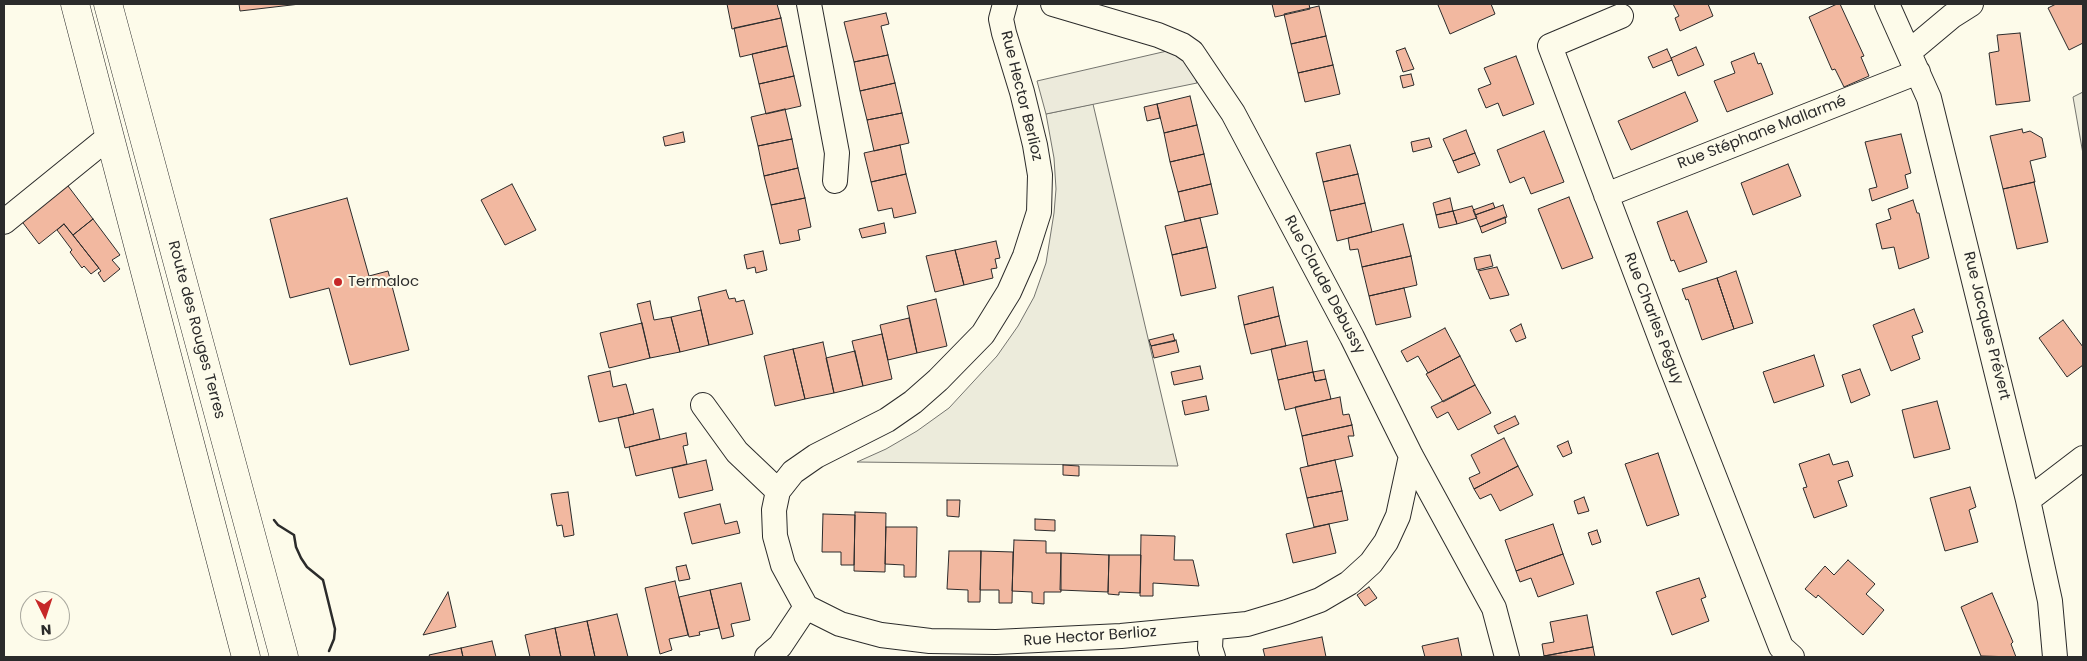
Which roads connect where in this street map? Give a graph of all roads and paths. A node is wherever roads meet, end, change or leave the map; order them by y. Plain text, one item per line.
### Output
1 (75, 4) edge
2 (108, 4) edge
3 (809, 4) edge
4 (1005, 4) edge
5 (1053, 4) edge
6 (1887, 4) edge
7 (1971, 4) edge
8 (1621, 16) dead end
9 (1914, 62) junction
10 (110, 136) junction
11 (835, 181) dead end
12 (1606, 195) junction
13 (4, 222) edge
14 (704, 404) dead end
15 (1411, 456) junction
16 (2083, 458) edge
17 (778, 491) junction
18 (2028, 500) junction
19 (806, 607) junction
20 (1211, 628) junction
21 (932, 649) edge
22 (246, 657) edge
23 (284, 657) edge
24 (766, 657) edge
25 (1213, 657) edge
26 (1507, 657) edge
27 (1792, 657) edge
28 (2055, 657) edge

1 - 10 main road
2 - 23 main road, Route des Rouges Terres
3 - 11 street
4 - 17 street, Rue Hector Berlioz
5 - 15 street, Rue Claude Debussy
6 - 9 street, Rue Jacques Prévert
7 - 9 street, Rue Stéphane Mallarmé
8 - 12 street, Rue Charles Péguy
9 - 12 street, Rue Stéphane Mallarmé
9 - 18 street, Rue Jacques Prévert
10 - 13 street
10 - 22 main road
12 - 27 street, Rue Charles Péguy
14 - 17 street
15 - 20 street, Rue Hector Berlioz
15 - 26 street, Rue Claude Debussy
16 - 18 street
17 - 19 street, Rue Hector Berlioz
18 - 28 street, Rue Jacques Prévert
19 - 21 street, Rue Hector Berlioz
19 - 24 street
20 - 21 street, Rue Hector Berlioz
20 - 25 street

